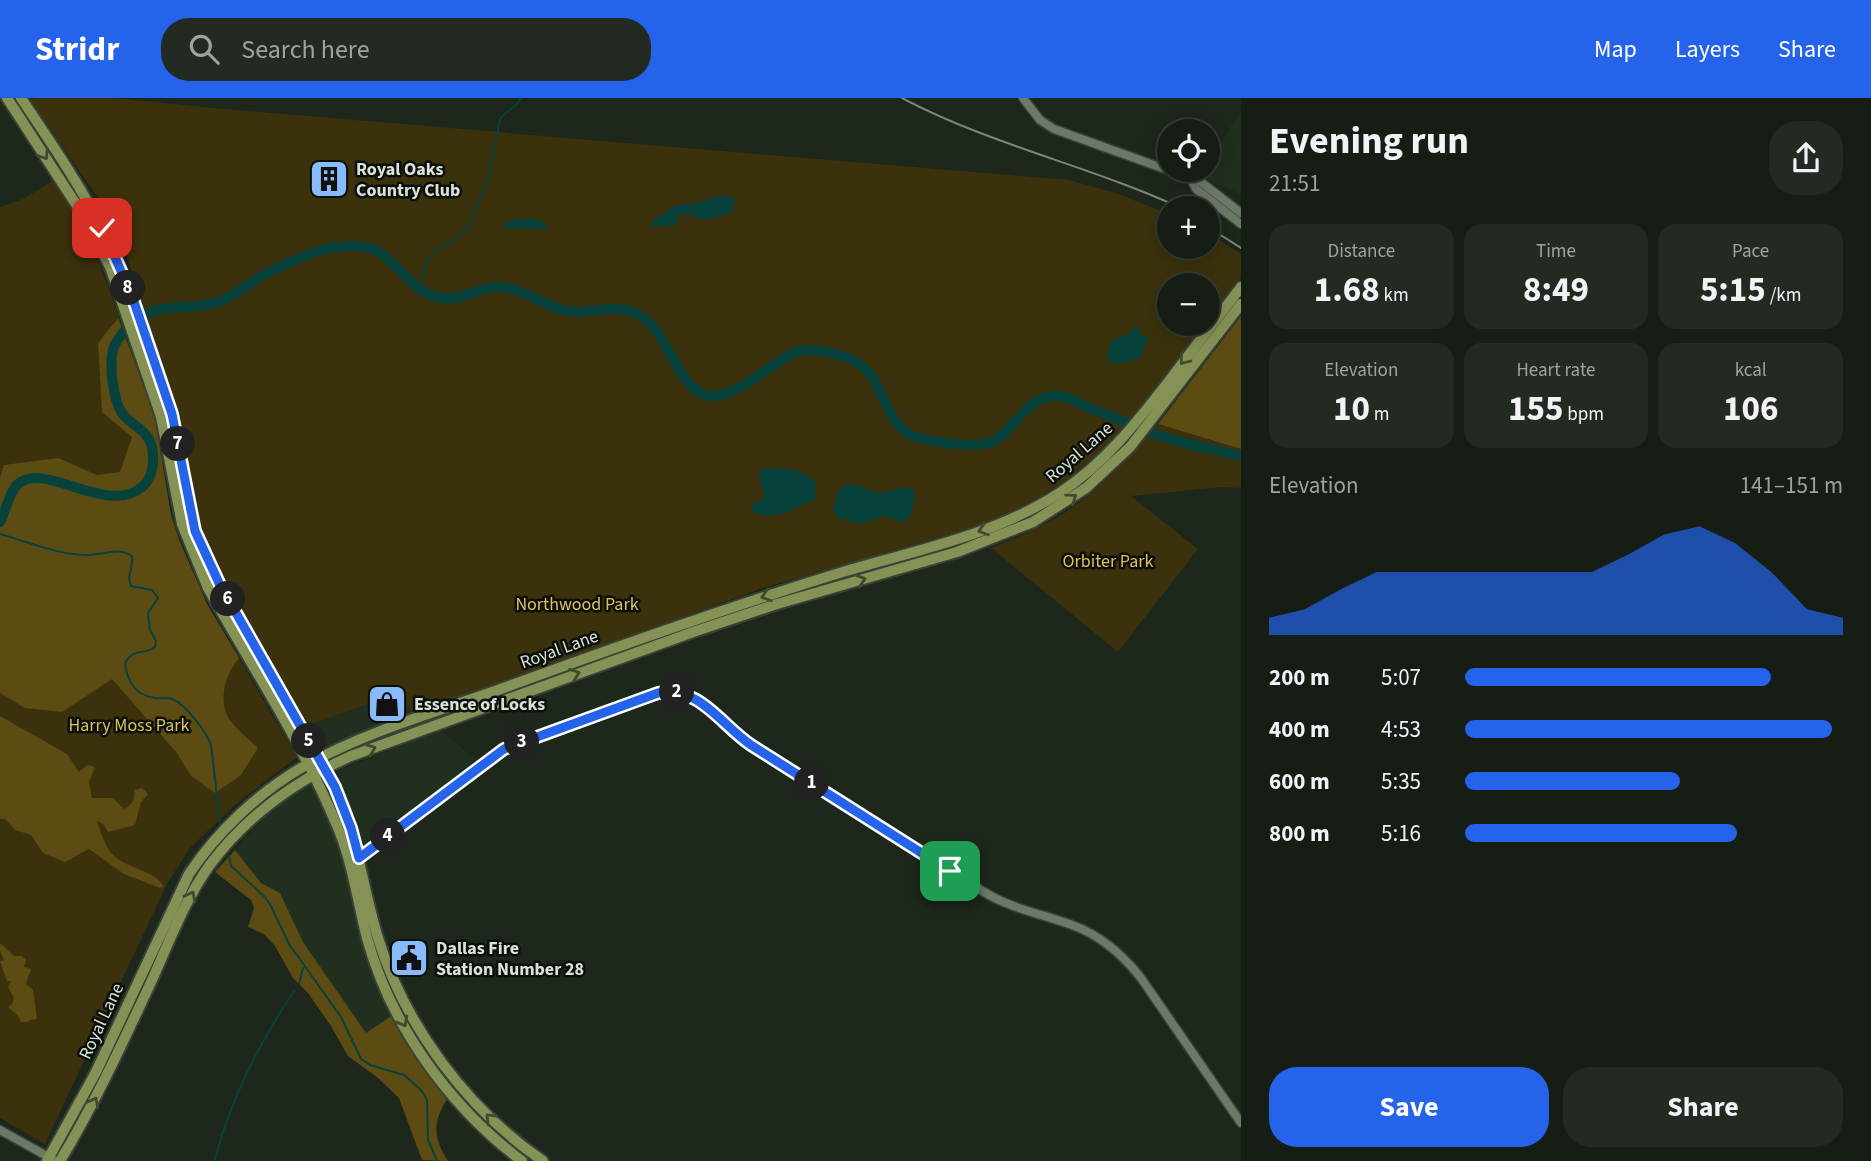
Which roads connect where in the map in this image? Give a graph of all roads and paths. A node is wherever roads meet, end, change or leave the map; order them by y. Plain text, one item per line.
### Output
1 (7, 98) edge
2 (21, 98) edge
3 (1023, 98) edge
4 (35, 129) junction
5 (1157, 166) edge
6 (70, 173) junction
7 (60, 179) junction
8 (1192, 182) edge
9 (1201, 182) edge
10 (1241, 213) edge
11 (1241, 224) edge
12 (95, 225) junction
13 (1241, 287) edge
14 (1241, 304) edge
15 (1089, 478) junction
16 (187, 523) junction
17 (262, 660) junction
18 (251, 665) junction
19 (322, 764) junction
20 (310, 770) junction
21 (359, 858) junction
22 (372, 937) junction
23 (421, 1041) junction
24 (1241, 1123) edge
25 (0, 1130) edge
26 (53, 1160) edge
27 (522, 1161) edge
28 (543, 1161) edge

1 - 4 main road
2 - 4 main road
3 - 5 street
4 - 6 main road
4 -> 7 main road
6 - 7 main road
6 - 12 main road
7 - 12 main road
8 - 11 street
9 - 10 street
12 - 16 main road
13 -> 15 main road, Royal Lane
14 - 15 main road, Royal Lane
15 - 19 main road, Royal Lane
16 - 17 main road
16 - 18 main road
17 - 18 main road
17 - 19 main road
18 - 20 main road
19 - 20 main road, Royal Lane
19 - 21 main road
20 - 22 main road
20 - 26 main road, Royal Lane
21 - 22 main road
21 - 24 street
22 - 23 main road
23 - 27 main road
28 -> 23 main road
25 - 26 street

